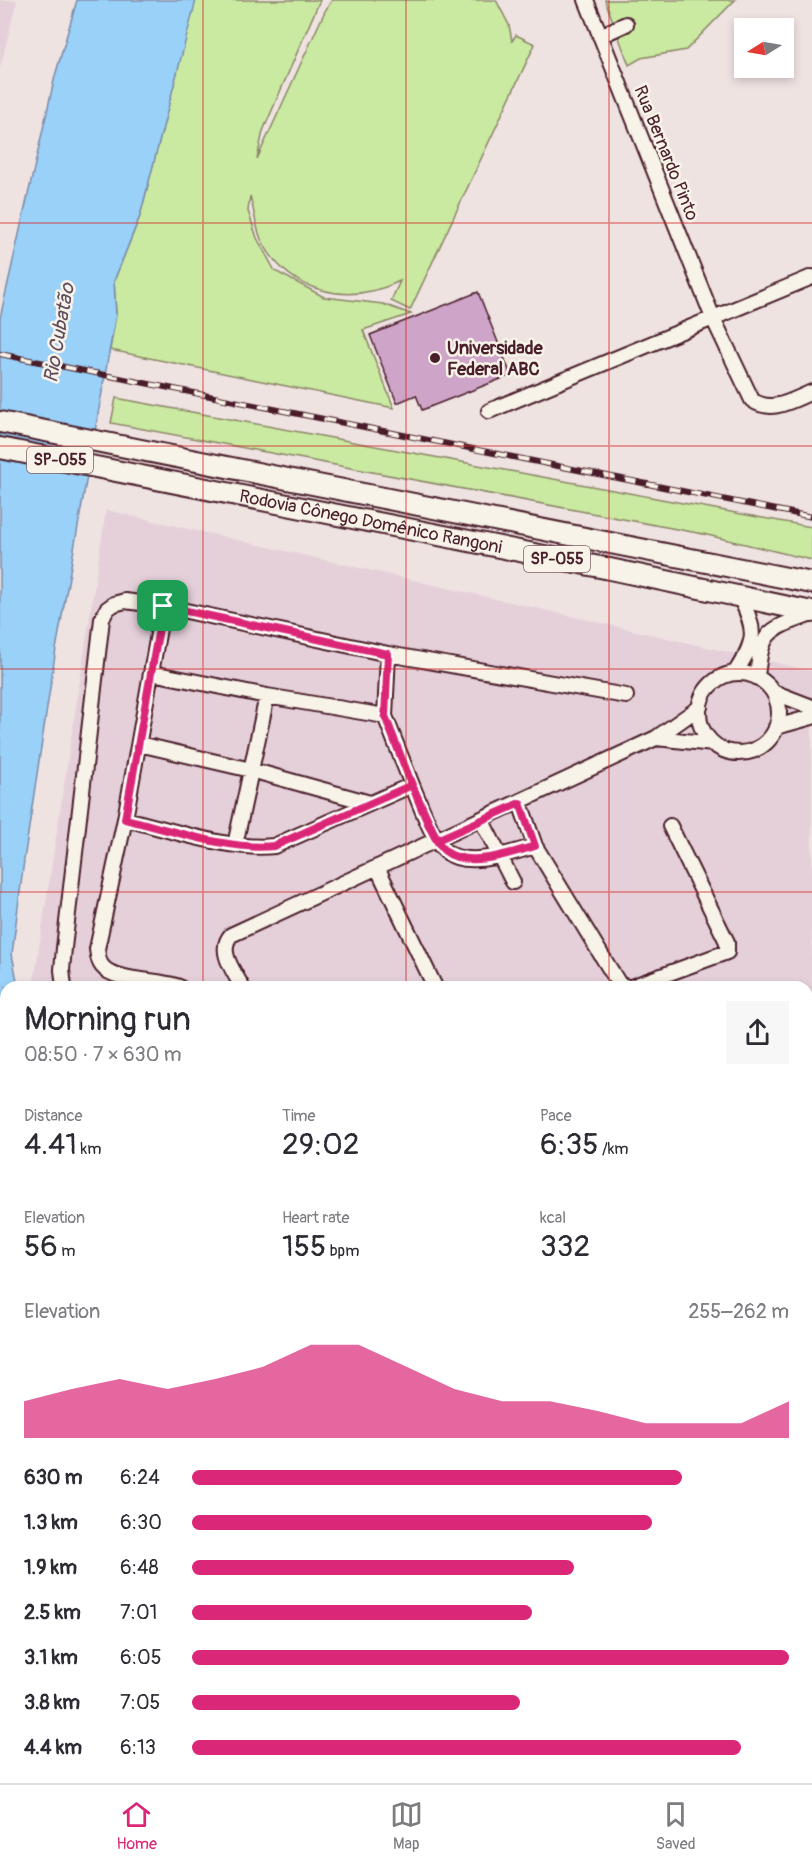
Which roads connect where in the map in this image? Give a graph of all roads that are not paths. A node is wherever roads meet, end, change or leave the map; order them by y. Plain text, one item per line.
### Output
1 (586, 0) edge
2 (626, 24) dead end
3 (600, 36) junction
4 (812, 277) edge
5 (714, 318) junction
6 (812, 392) edge
7 (0, 410) edge
8 (489, 411) dead end
9 (0, 422) edge
10 (115, 444) junction
11 (0, 448) edge
12 (0, 455) edge
13 (119, 472) junction
14 (812, 583) edge
15 (740, 597) junction
16 (163, 606) junction
17 (812, 613) edge
18 (388, 654) junction
19 (152, 673) junction
20 (735, 673) junction
21 (757, 678) junction
22 (773, 692) junction
23 (267, 696) junction
24 (626, 696) dead end
25 (700, 707) junction
26 (812, 707) edge
27 (385, 716) junction
28 (812, 717) edge
29 (776, 727) junction
30 (656, 738) junction
31 (139, 744) junction
32 (714, 744) junction
33 (251, 770) junction
34 (412, 785) junction
35 (370, 803) junction
36 (520, 803) junction
37 (125, 819) junction
38 (481, 819) junction
39 (670, 825) dead end
40 (437, 840) junction
41 (235, 845) junction
42 (535, 846) junction
43 (500, 857) junction
44 (377, 867) junction
45 (513, 882) dead end
46 (63, 981) edge
47 (134, 981) edge
48 (239, 981) edge
49 (432, 981) edge
50 (617, 981) edge
51 (646, 981) edge

1 - 3 street, Rua Bernardo Pinto
2 - 3 street
3 - 5 street, Rua Bernardo Pinto
4 - 5 street
5 - 6 street, Rua Bernardo Pinto
5 - 8 street
7 - 10 highway
9 - 10 highway, Rodovia Cônego Domênico Rangoni / SP-055
10 - 14 highway, Rodovia Cônego Domênico Rangoni / SP-055
11 - 13 highway, Rodovia Cônego Domênico Rangoni / SP-055
12 - 13 highway
13 - 15 highway, Rodovia Cônego Domênico Rangoni / SP-055
15 - 17 highway, Rodovia Cônego Domênico Rangoni / SP-055
15 - 20 street
16 - 18 street
16 - 19 street
16 - 46 street
17 - 21 street
18 - 24 street
18 - 27 street
19 - 23 street
19 - 31 street
20 - 21 street
20 - 25 street
21 - 22 street
22 - 26 street
22 - 29 street
23 - 27 street
23 - 33 street
25 - 30 street
25 - 32 street
27 - 34 street
28 - 29 street
29 - 32 street
30 - 32 street
30 - 36 street
31 - 33 street
31 - 37 street
33 - 35 street
33 - 41 street
34 - 35 street
34 - 40 street
35 - 41 street
36 - 38 street
36 - 42 street
37 - 41 street
37 - 47 street
38 - 40 street
38 - 43 street
39 - 51 street
40 - 43 street
40 - 44 street
42 - 43 street
42 - 50 street
43 - 45 street
44 - 48 street
44 - 49 street

